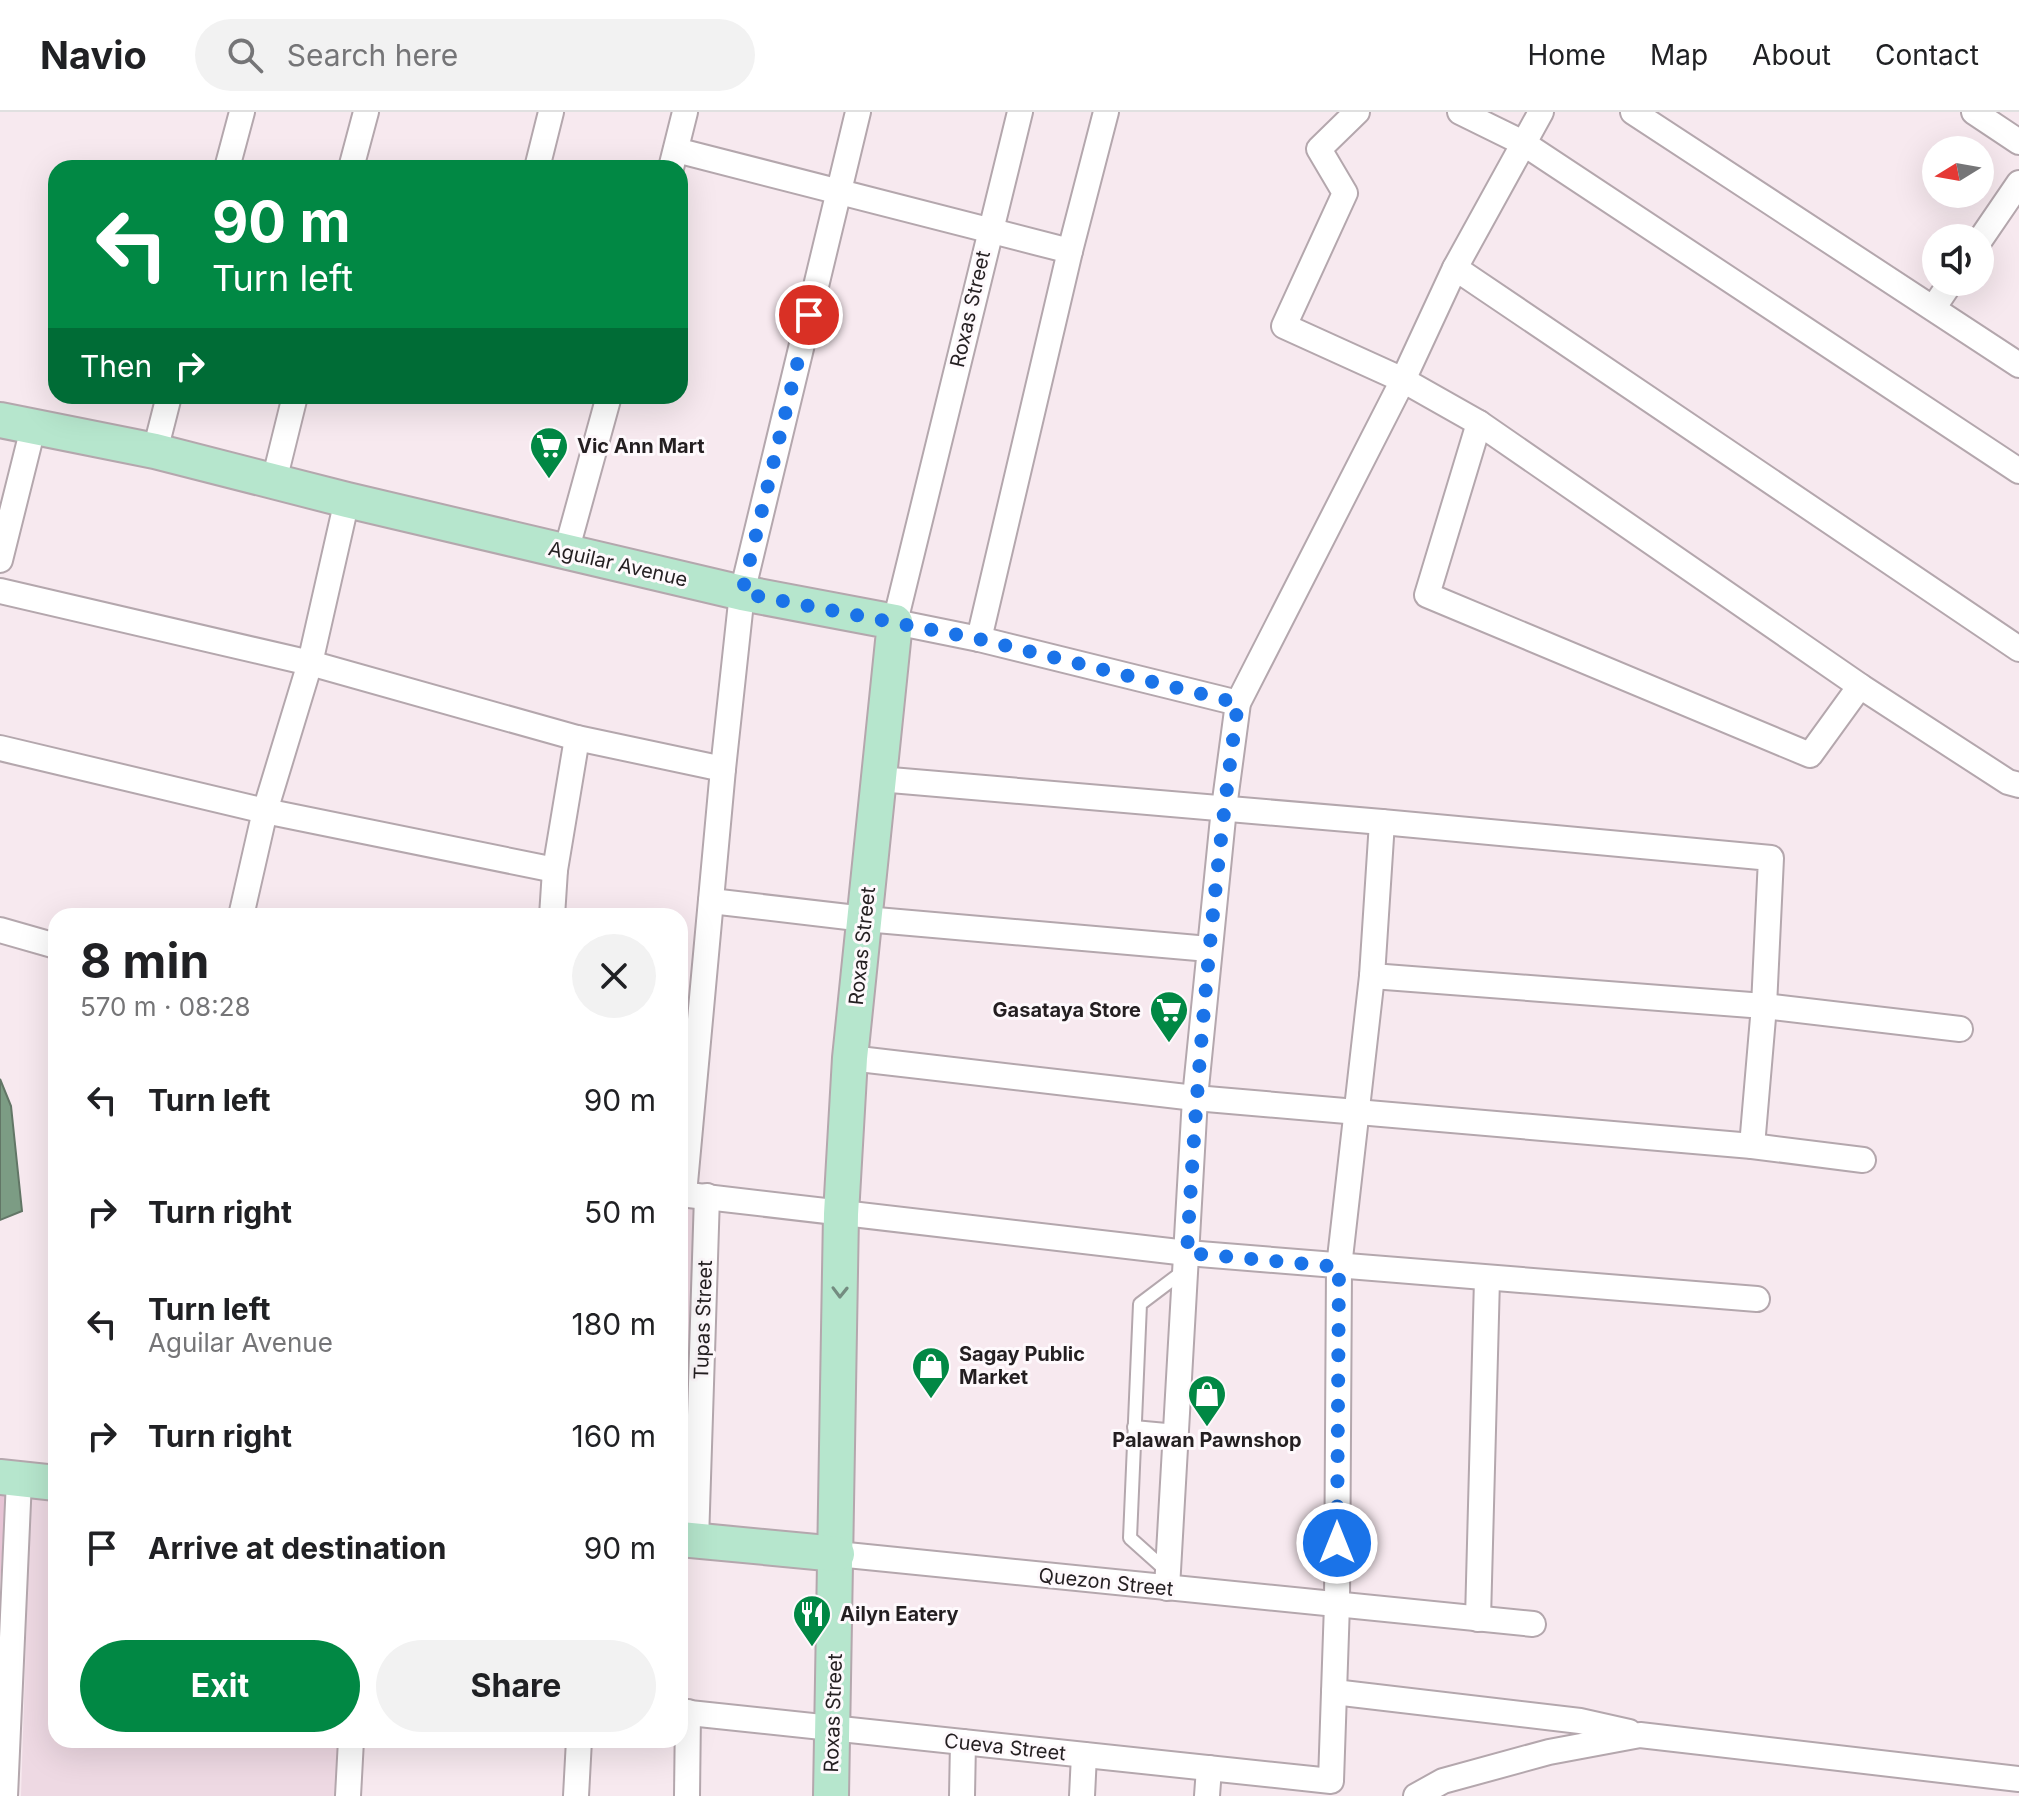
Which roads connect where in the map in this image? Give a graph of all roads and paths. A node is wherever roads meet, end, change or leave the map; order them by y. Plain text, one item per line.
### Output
1 (242, 112) edge
2 (366, 112) edge
3 (551, 112) edge
4 (685, 112) edge
5 (858, 112) edge
6 (1020, 112) edge
7 (1106, 112) edge
8 (1357, 112) edge
9 (1460, 112) edge
10 (1541, 112) edge
11 (1633, 112) edge
12 (1974, 112) edge
13 (2019, 142) edge
14 (1523, 143) junction
15 (674, 159) edge
16 (229, 160) edge
17 (353, 160) edge
18 (539, 160) edge
19 (688, 162) edge
20 (2019, 183) edge
21 (838, 192) junction
22 (1991, 224) edge
23 (989, 230) junction
24 (1070, 251) junction
25 (1455, 268) junction
26 (1941, 296) edge
27 (1934, 307) junction
28 (2019, 365) edge
29 (1403, 380) junction
30 (167, 404) edge
31 (293, 404) edge
32 (607, 404) edge
33 (0, 420) edge
34 (1479, 423) junction
35 (33, 428) junction
36 (155, 451) junction
37 (2019, 471) edge
38 (274, 481) junction
39 (347, 500) junction
40 (566, 552) junction
41 (0, 560) edge
42 (0, 591) edge
43 (742, 593) junction
44 (895, 622) junction
45 (979, 639) junction
46 (2019, 649) edge
47 (310, 663) junction
48 (1860, 686) junction
49 (1238, 703) junction
50 (577, 738) junction
51 (0, 748) edge
52 (723, 769) junction
53 (879, 779) junction
54 (2019, 785) edge
55 (1224, 808) junction
56 (265, 811) junction
57 (1382, 822) junction
58 (555, 870) junction
59 (711, 901) junction
60 (243, 908) edge
61 (553, 908) edge
62 (865, 919) junction
63 (0, 930) edge
64 (48, 944) edge
65 (1209, 949) junction
66 (1372, 976) junction
67 (1764, 1006) junction
68 (1960, 1029) dead end
69 (850, 1058) junction
70 (1195, 1098) junction
71 (1355, 1112) junction
72 (1752, 1146) junction
73 (1863, 1160) dead end
74 (690, 1195) edge
75 (841, 1214) junction
76 (1187, 1260) junction
77 (1339, 1267) junction
78 (1487, 1279) junction
79 (1757, 1299) dead end
80 (1134, 1427) junction
81 (1177, 1431) junction
82 (10, 1478) edge
83 (48, 1482) edge
84 (688, 1540) edge
85 (837, 1554) junction
86 (1168, 1580) junction
87 (1337, 1604) junction
88 (1478, 1619) junction
89 (1533, 1624) dead end
90 (1334, 1692) junction
91 (688, 1712) edge
92 (833, 1728) junction
93 (1640, 1735) junction
94 (963, 1742) junction
95 (351, 1748) edge
96 (579, 1748) edge
97 (685, 1748) edge
98 (1084, 1755) junction
99 (1209, 1768) junction
100 (2006, 1784) edge
101 (5, 1796) edge
102 (348, 1796) edge
103 (576, 1796) edge
104 (687, 1796) edge
105 (831, 1796) edge
106 (962, 1796) edge
107 (1082, 1796) edge
108 (1207, 1796) edge
109 (1416, 1796) edge

1 - 16 street
2 - 17 street
3 - 18 street
4 - 15 street
5 - 21 street, Tupas Street
6 - 23 street, Roxas Street
7 - 24 street
8 - 29 street
9 - 14 street
10 - 14 street
11 - 27 street
12 - 13 street
14 - 25 street
14 - 37 street
19 - 21 street
20 - 22 street
21 - 23 street
21 - 43 street, Tupas Street
23 - 24 street
23 - 44 street, Roxas Street
24 - 45 street
25 - 29 street
25 - 46 street
26 - 27 street
27 - 28 street
29 - 34 street
29 - 49 street
30 - 36 street
31 - 38 street
32 - 40 street
33 - 35 street, Aguilar Avenue
34 - 48 street
34 - 48 street
35 - 36 street, Aguilar Avenue
35 - 41 street
36 - 38 street, Aguilar Avenue
38 - 39 street, Aguilar Avenue
39 - 40 street, Aguilar Avenue
39 - 47 street
40 - 43 street, Aguilar Avenue
42 - 47 street
43 - 44 street, Aguilar Avenue
43 - 52 street, Tupas Street
44 - 45 street, Aguilar Avenue
44 - 53 street, Roxas Street
45 - 49 street, Aguilar Avenue
47 - 50 street
47 - 56 street
48 - 54 street
49 - 55 street
50 - 52 street
50 - 58 street
51 - 56 street
52 - 59 street, Tupas Street
53 - 55 street
53 - 62 street, Roxas Street
55 - 57 street
55 - 65 street
56 - 58 street
56 - 60 street
57 - 66 street
57 - 67 street
58 - 61 street
59 - 62 street
59 - 74 street, Tupas Street
62 - 65 street
62 - 69 street, Roxas Street
63 - 64 street
65 - 70 street
66 - 67 street
66 - 71 street
67 - 68 street
67 - 72 street
69 - 70 street
69 - 75 street, Roxas Street
70 - 71 street
70 - 76 street
71 - 72 street
71 - 77 street
72 - 73 street
74 - 75 street
74 - 84 street, Tupas Street
75 - 76 street
75 -> 85 street, Roxas Street
76 - 77 street
76 - 80 lane
76 - 81 street
77 - 78 street
77 - 87 street
78 - 79 street
78 - 88 street
80 - 81 lane
80 - 86 lane
81 - 86 street
82 - 83 street
82 - 101 street
84 - 85 street, Quezon Street
85 - 86 street, Quezon Street
85 - 92 street, Roxas Street
86 - 87 street, Quezon Street
87 - 88 street, Quezon Street
87 - 90 street
88 - 89 street, Quezon Street
90 - 93 street
90 - 99 street, Cueva Street
91 - 92 street, Cueva Street
92 - 94 street, Cueva Street
92 - 105 street, Roxas Street
93 - 100 street
93 - 109 street
94 - 98 street, Cueva Street
94 - 106 street
95 - 102 street
96 - 103 street
97 - 104 street
98 - 99 street, Cueva Street
98 - 107 street
99 - 108 street

